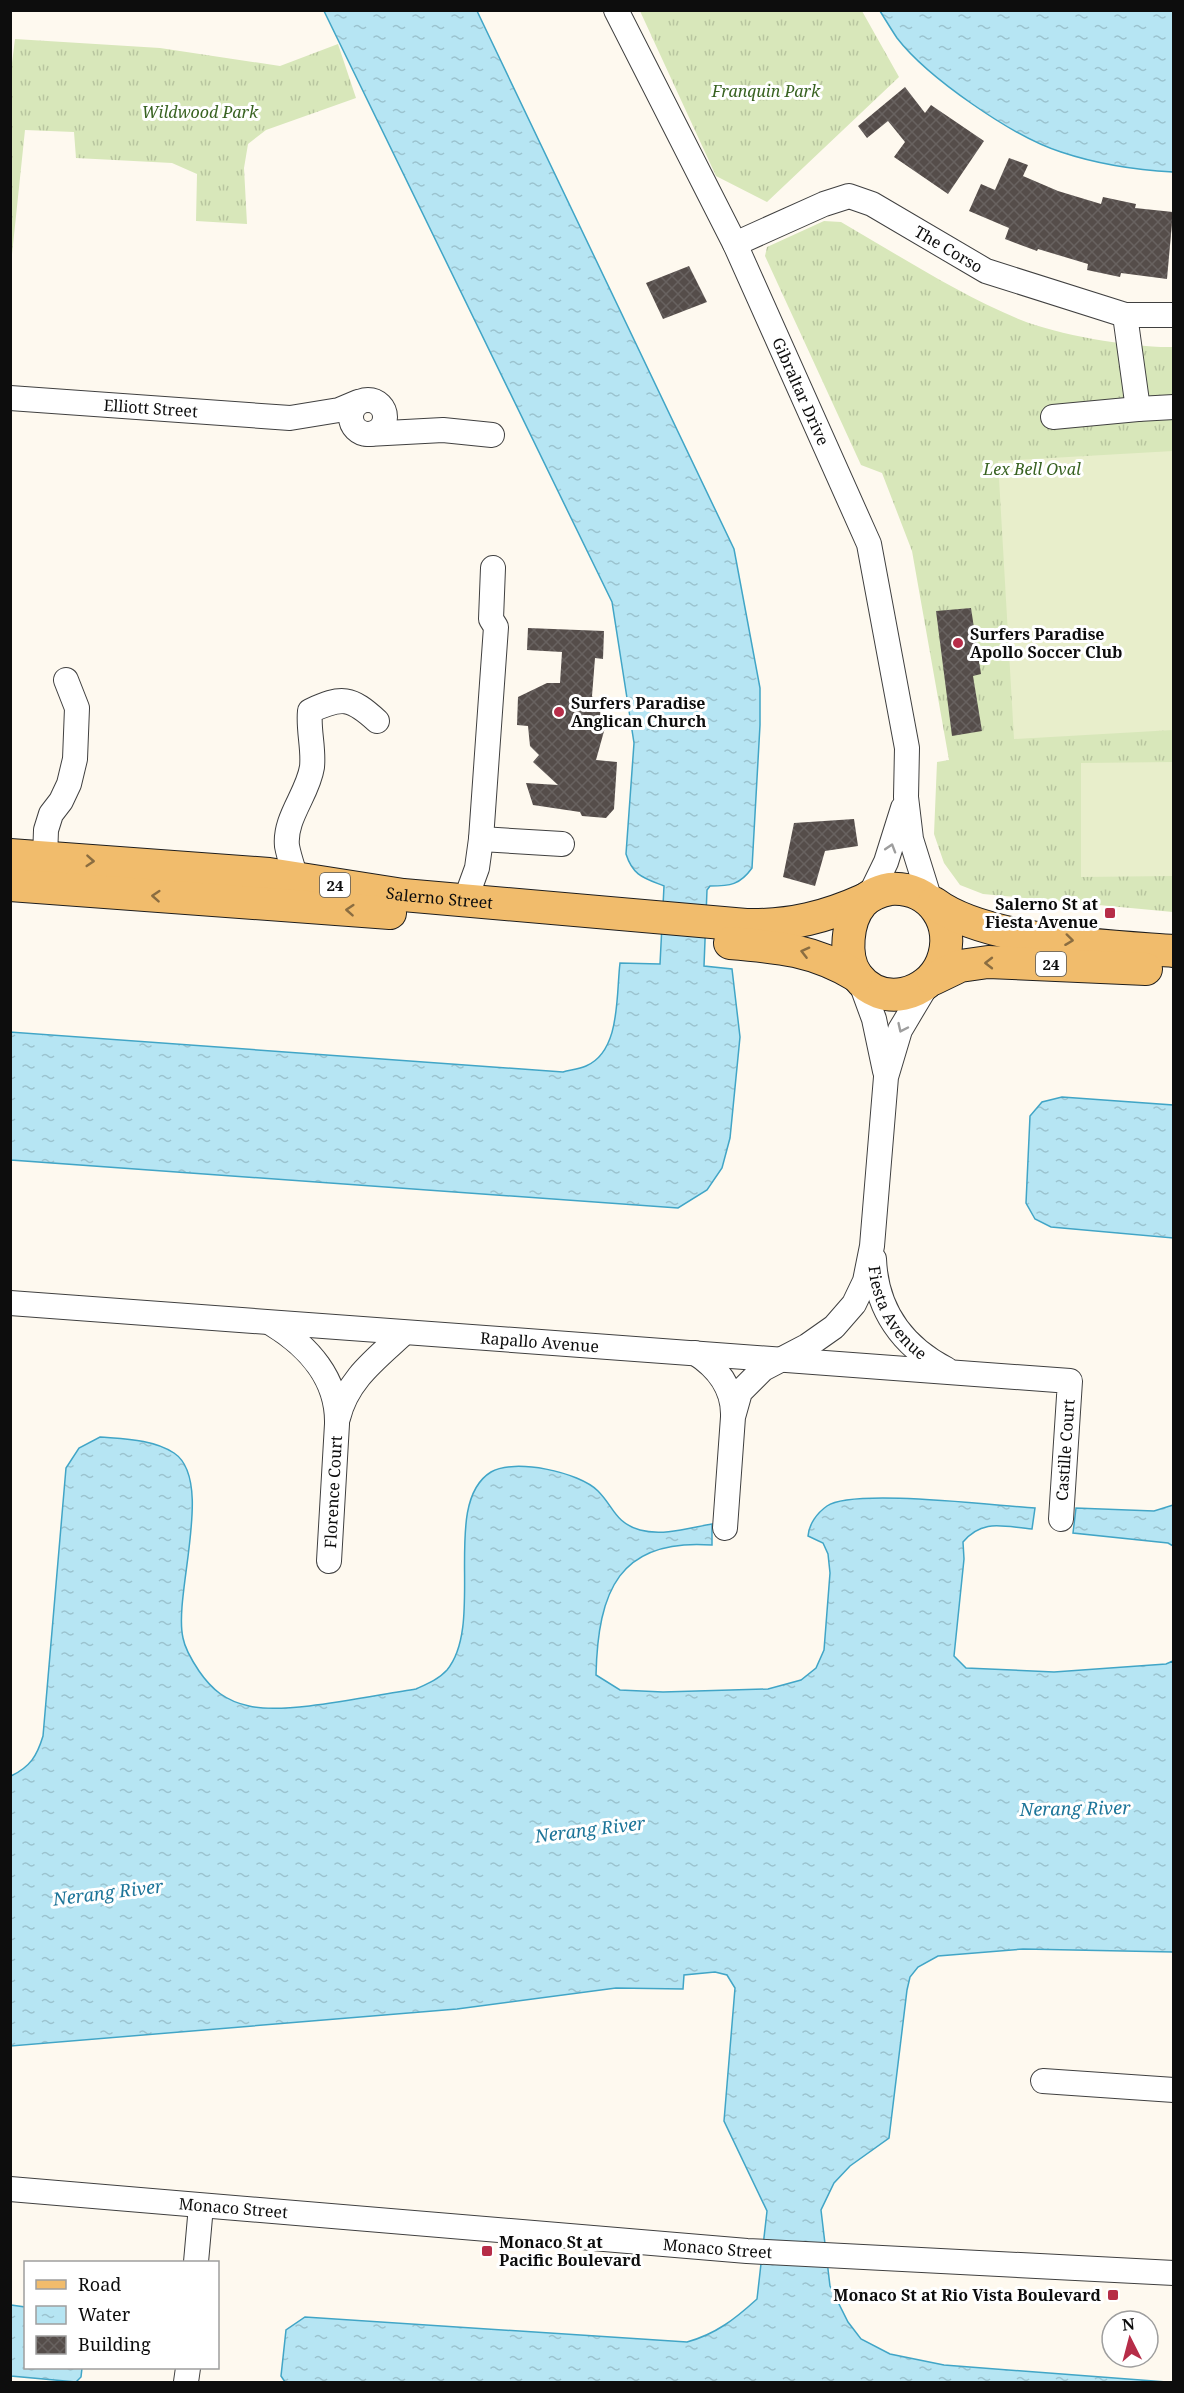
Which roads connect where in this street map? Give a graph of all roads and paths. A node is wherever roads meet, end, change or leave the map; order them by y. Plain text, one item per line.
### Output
1 (616, 10) edge
2 (735, 244) junction
3 (1125, 315) junction
4 (1173, 315) edge
5 (10, 398) edge
6 (368, 402) junction
7 (1173, 407) edge
8 (1138, 409) junction
9 (1053, 417) dead end
10 (290, 418) junction
11 (443, 430) junction
12 (366, 434) junction
13 (492, 435) dead end
14 (493, 568) dead end
15 (66, 680) dead end
16 (377, 721) dead end
17 (906, 797) junction
18 (481, 839) junction
19 (562, 844) dead end
20 (10, 855) edge
21 (45, 858) junction
22 (296, 878) junction
23 (10, 885) edge
24 (868, 898) junction
25 (932, 901) junction
26 (464, 910) junction
27 (707, 931) junction
28 (1173, 951) edge
29 (1173, 970) edge
30 (858, 977) junction
31 (930, 981) junction
32 (886, 1077) junction
33 (873, 1236) junction
34 (11, 1303) edge
35 (270, 1323) junction
36 (404, 1333) junction
37 (695, 1353) junction
38 (778, 1359) junction
39 (951, 1371) junction
40 (1070, 1381) joint
41 (733, 1417) junction
42 (337, 1424) junction
43 (1061, 1519) dead end
44 (725, 1528) dead end
45 (329, 1561) dead end
46 (1043, 2081) dead end
47 (1173, 2090) edge
48 (10, 2189) edge
49 (201, 2206) junction
50 (196, 2261) edge
51 (1173, 2273) edge

1 - 2 street, Gibraltar Drive
2 - 3 street, The Corso
2 - 17 street, Gibraltar Drive
3 - 4 street, The Corso
3 - 8 street
5 - 10 street, Elliott Street
6 - 10 street, Elliott Street
6 - 11 street, Elliott Street
6 - 12 street
7 - 8 street
8 - 9 street
10 - 12 street, Elliott Street
11 - 12 street, Elliott Street
11 - 13 street, Elliott Street
14 - 18 street
15 - 21 street
16 - 22 street
24 -> 17 street, Gibraltar Drive
17 - 25 street, Gibraltar Drive
18 - 19 street
18 - 26 street
20 - 21 main road, Salerno Street / 24
21 -> 22 main road, Salerno Street / 24
22 - 26 main road, Salerno Street / 24
26 -> 23 main road, Salerno Street / 24
24 - 25 main road, 24
24 - 27 main road, Salerno Street / 24
24 - 30 main road
25 -> 28 main road, 24
25 - 31 main road
26 - 27 main road, Salerno Street / 24
30 -> 27 main road, Salerno Street / 24
29 -> 31 main road, 24
30 - 31 main road, 24
30 - 32 street, Fiesta Avenue
31 -> 32 street, Fiesta Avenue
32 - 33 street, Fiesta Avenue
33 - 38 street, Fiesta Avenue
33 - 39 street, Fiesta Avenue
34 - 35 street, Rapallo Avenue
35 - 36 street, Rapallo Avenue
35 - 42 street, Florence Court
36 - 37 street, Rapallo Avenue
36 - 42 street, Florence Court
37 - 38 street, Rapallo Avenue
37 - 41 street
38 - 39 street, Rapallo Avenue
38 - 41 street, Fiesta Avenue
39 - 40 street, Rapallo Avenue
40 - 43 street, Castille Court
41 - 44 street
42 - 45 street, Florence Court
46 - 47 street
48 - 49 street, Monaco Street
49 - 50 street
49 - 51 street, Monaco Street

